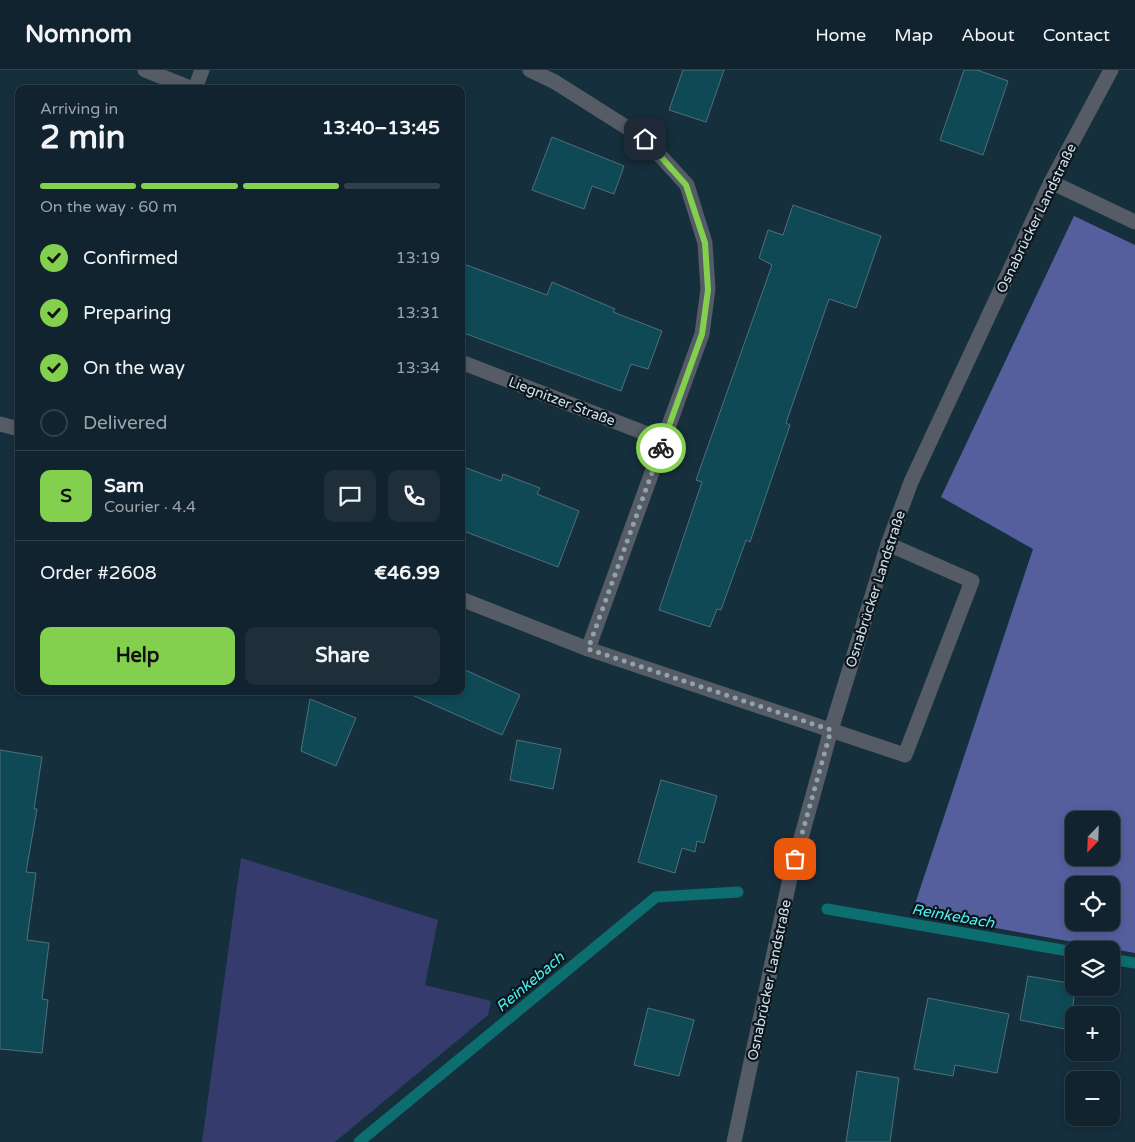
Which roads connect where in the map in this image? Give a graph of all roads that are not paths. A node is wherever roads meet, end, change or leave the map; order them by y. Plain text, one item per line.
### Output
1 (145, 70) edge
2 (202, 70) edge
3 (530, 70) edge
4 (1111, 70) edge
5 (184, 85) edge
6 (196, 85) edge
7 (1051, 182) junction
8 (1135, 222) edge
9 (465, 364) edge
10 (0, 424) edge
11 (15, 428) edge
12 (664, 440) junction
13 (888, 544) junction
14 (465, 601) edge
15 (588, 649) junction
16 (831, 730) junction
17 (734, 1142) edge

1 - 5 street
2 - 6 street
3 - 12 street
4 - 7 street, Osnabrücker Landstraße
7 - 8 street
7 - 13 street, Osnabrücker Landstraße
9 - 12 street, Liegnitzer Straße
10 - 11 street
12 - 15 street
13 - 16 street, Osnabrücker Landstraße
13 - 16 street
14 - 15 street
15 - 16 street
16 - 17 street, Osnabrücker Landstraße

